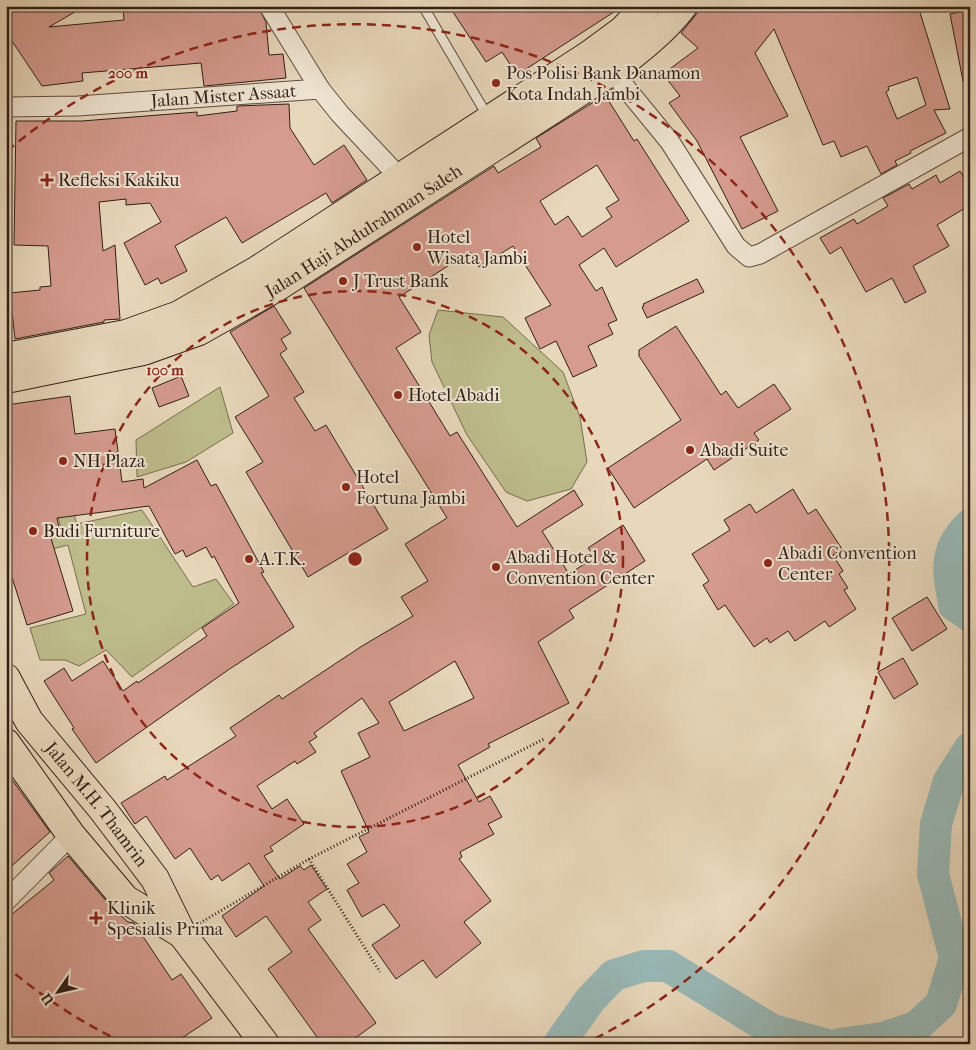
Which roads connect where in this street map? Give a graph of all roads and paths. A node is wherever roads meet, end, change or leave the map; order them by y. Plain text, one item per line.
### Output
1 (269, 6) edge
2 (423, 6) edge
3 (662, 11) edge
4 (612, 70) junction
5 (320, 89) junction
6 (6, 107) edge
7 (490, 119) junction
8 (970, 137) edge
9 (401, 179) junction
10 (6, 357) edge
11 (6, 379) edge
12 (6, 678) edge
13 (544, 740) dead end
14 (6, 743) edge
15 (71, 835) junction
16 (309, 859) junction
17 (6, 901) edge
18 (182, 934) junction
19 (380, 972) dead end
20 (265, 1044) edge

1 - 5 street
2 - 7 lane
3 - 4 highway, Jalan Haji Abdulrahman Saleh
3 - 7 highway, Jalan Haji Abdulrahman Saleh
4 - 8 street
4 - 11 highway, Jalan Haji Abdulrahman Saleh
5 - 6 street, Jalan Mister Assaat
5 - 9 street, Jalan Mister Assaat
7 - 9 highway, Jalan Haji Abdulrahman Saleh
9 - 10 highway, Jalan Haji Abdulrahman Saleh
12 - 18 highway, Jalan M.H. Thamrin
13 - 16 path
14 - 15 highway, Jalan M.H. Thamrin
15 - 17 street
15 - 18 highway, Jalan M.H. Thamrin
16 - 18 path
16 - 19 path
18 - 20 highway, Jalan M.H. Thamrin

